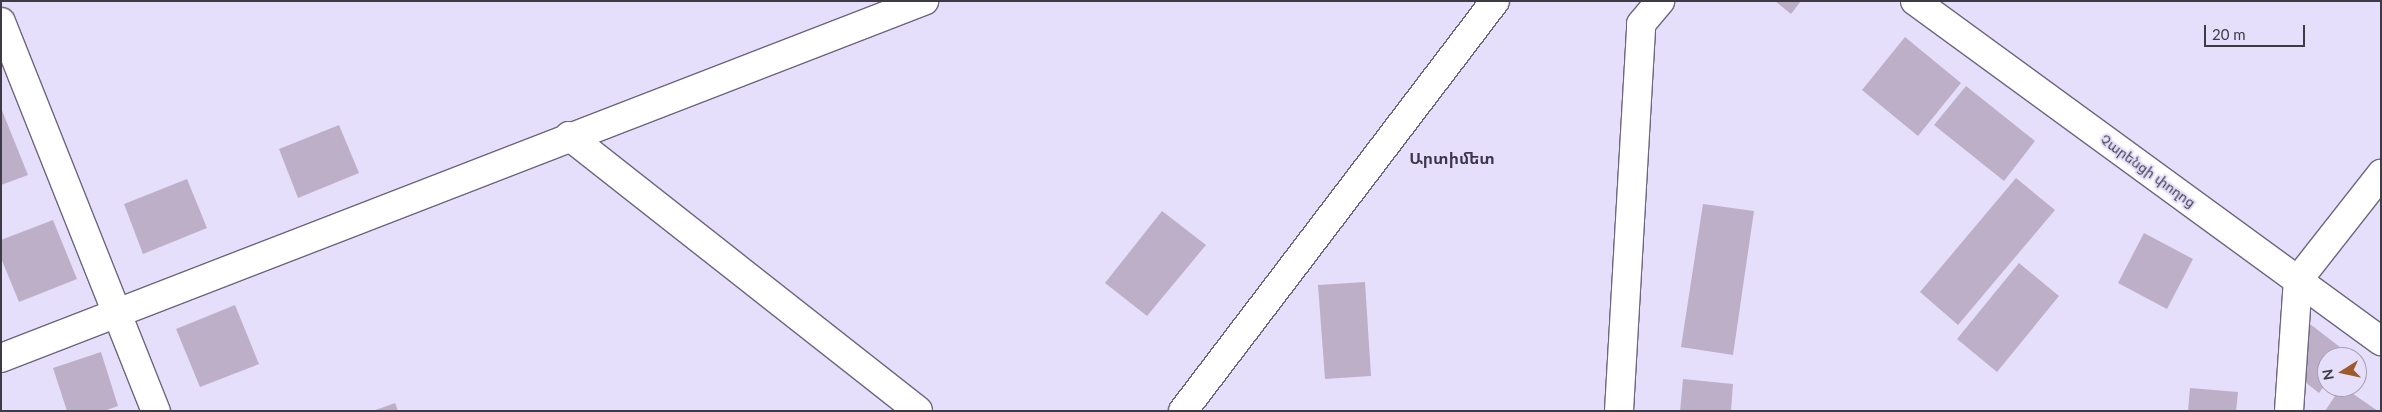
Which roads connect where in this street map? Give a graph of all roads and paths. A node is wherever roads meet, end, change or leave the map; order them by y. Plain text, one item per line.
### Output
1 (924, 1) edge
2 (1495, 1) edge
3 (1660, 1) edge
4 (1914, 1) edge
5 (1, 22) edge
6 (569, 136) junction
7 (2381, 174) edge
8 (2298, 280) junction
9 (114, 312) junction
10 (2381, 341) edge
11 (1, 358) edge
12 (156, 411) edge
13 (918, 411) edge
14 (1183, 411) edge
15 (1619, 411) edge
16 (2289, 411) edge

1 - 6 street
2 - 14 street
3 - 15 street
4 - 8 street, Չարենցի փողոց
5 - 9 street
6 - 9 street
6 - 13 street
7 - 8 street
8 - 10 street, Չարենցի փողոց
8 - 16 street
9 - 11 street
9 - 12 street

